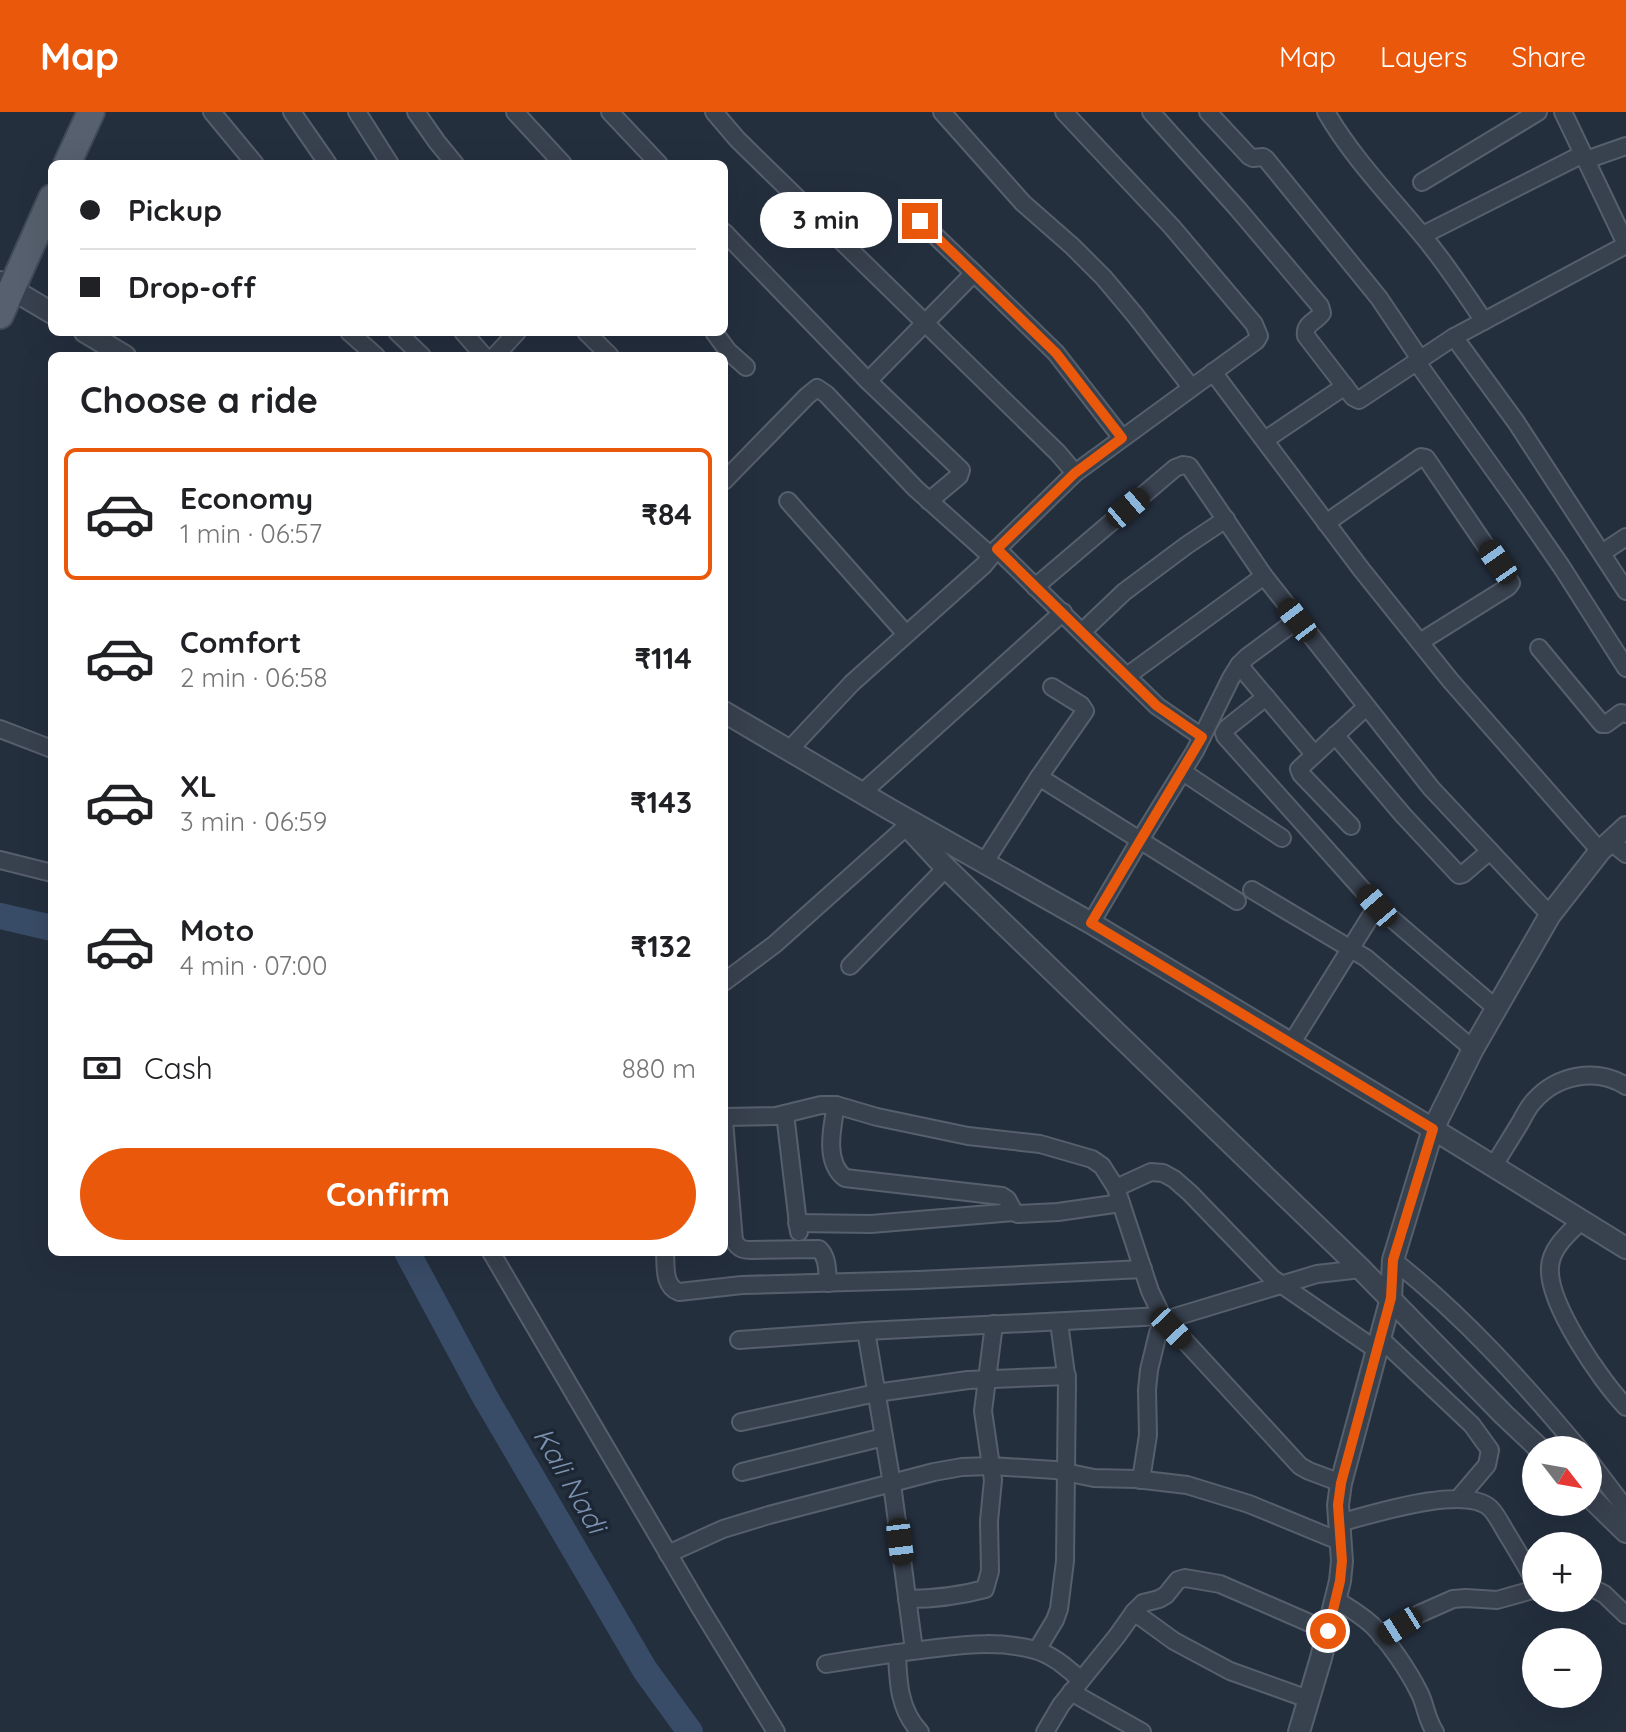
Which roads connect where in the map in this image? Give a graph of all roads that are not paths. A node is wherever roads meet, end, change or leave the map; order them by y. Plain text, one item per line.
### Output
1 (91, 112) edge
2 (212, 112) edge
3 (292, 112) edge
4 (357, 112) edge
5 (416, 112) edge
6 (515, 112) edge
7 (610, 112) edge
8 (714, 112) edge
9 (942, 112) edge
10 (1064, 112) edge
11 (1151, 112) edge
12 (1208, 112) edge
13 (1326, 112) edge
14 (1538, 112) edge
15 (1563, 112) edge
16 (1626, 146) edge
17 (1584, 157) junction
18 (69, 160) edge
19 (252, 160) edge
20 (325, 160) edge
21 (387, 160) edge
22 (452, 160) edge
23 (559, 160) edge
24 (655, 160) edge
25 (1422, 182) dead end
26 (48, 205) edge
27 (920, 221) dead end
28 (1423, 235) junction
29 (728, 236) edge
30 (1626, 244) edge
31 (974, 273) junction
32 (5, 285) edge
33 (48, 311) edge
34 (0, 315) edge
35 (1484, 321) junction
36 (925, 323) junction
37 (92, 336) edge
38 (354, 336) edge
39 (401, 336) edge
40 (466, 336) edge
41 (590, 336) edge
42 (717, 336) edge
43 (1454, 337) junction
44 (118, 352) edge
45 (372, 352) edge
46 (418, 352) edge
47 (480, 352) edge
48 (606, 352) edge
49 (1418, 360) junction
50 (746, 367) dead end
51 (1213, 372) junction
52 (868, 381) junction
53 (1345, 386) junction
54 (1191, 387) junction
55 (1122, 438) junction
56 (1265, 440) junction
57 (1075, 473) junction
58 (728, 477) edge
59 (788, 501) dead end
60 (929, 501) junction
61 (1226, 519) junction
62 (1326, 523) junction
63 (1626, 537) edge
64 (994, 553) junction
65 (1602, 553) junction
66 (1264, 576) junction
67 (1035, 587) junction
68 (1626, 591) edge
69 (1063, 612) junction
70 (1297, 620) junction
71 (1083, 631) junction
72 (906, 634) junction
73 (1420, 642) junction
74 (1539, 648) dead end
75 (1239, 665) junction
76 (1626, 668) edge
77 (1127, 676) junction
78 (1052, 687) dead end
79 (1266, 697) junction
80 (1366, 707) junction
81 (728, 714) edge
82 (1626, 714) edge
83 (0, 729) edge
84 (1335, 735) junction
85 (1202, 737) junction
86 (48, 747) edge
87 (790, 749) junction
88 (1314, 754) junction
89 (1183, 772) junction
90 (1039, 777) junction
91 (863, 792) junction
92 (891, 810) junction
93 (907, 826) junction
94 (1351, 826) dead end
95 (1282, 838) dead end
96 (1140, 840) junction
97 (1616, 843) edge
98 (1490, 851) junction
99 (0, 860) edge
100 (984, 863) junction
101 (946, 868) junction
102 (48, 872) edge
103 (1252, 890) dead end
104 (1237, 901) dead end
105 (1377, 906) junction
106 (1550, 915) junction
107 (1091, 923) junction
108 (1352, 948) junction
109 (850, 966) dead end
110 (728, 979) edge
111 (1497, 1009) junction
112 (1291, 1044) junction
113 (1473, 1049) junction
114 (1626, 1086) edge
115 (836, 1105) junction
116 (785, 1114) junction
117 (728, 1119) edge
118 (1433, 1129) junction
119 (728, 1165) edge
120 (1493, 1167) junction
121 (1119, 1196) junction
122 (1014, 1212) junction
123 (1581, 1221) junction
124 (797, 1223) junction
125 (801, 1248) junction
126 (1626, 1248) edge
127 (493, 1256) edge
128 (665, 1256) edge
129 (1393, 1260) junction
130 (1143, 1269) junction
131 (1361, 1269) junction
132 (828, 1283) junction
133 (1282, 1285) junction
134 (1391, 1298) junction
135 (1163, 1318) junction
136 (1059, 1322) junction
137 (994, 1324) junction
138 (866, 1331) junction
139 (739, 1340) dead end
140 (1379, 1345) junction
141 (1067, 1376) junction
142 (987, 1379) junction
143 (876, 1393) junction
144 (1626, 1407) edge
145 (741, 1422) dead end
146 (1526, 1436) edge
147 (1568, 1436) edge
148 (884, 1437) junction
149 (991, 1466) junction
150 (742, 1472) dead end
151 (1066, 1472) junction
152 (1602, 1477) edge
153 (1141, 1480) junction
154 (1341, 1483) junction
155 (892, 1484) junction
156 (1458, 1499) junction
157 (1602, 1509) edge
158 (1626, 1509) edge
159 (1339, 1532) junction
160 (1626, 1532) edge
161 (668, 1554) junction
162 (1522, 1562) edge
163 (1522, 1591) edge
164 (1602, 1593) edge
165 (907, 1599) junction
166 (1336, 1600) junction
167 (1134, 1612) junction
168 (1626, 1615) edge
169 (1328, 1631) junction
170 (1382, 1637) junction
171 (1037, 1650) junction
172 (906, 1652) junction
173 (826, 1664) dead end
174 (1076, 1686) junction
175 (1308, 1699) junction
176 (776, 1732) edge
177 (920, 1732) edge
178 (1045, 1732) edge
179 (1142, 1732) edge
180 (1299, 1732) edge
181 (1435, 1732) edge

1 - 18 main road
2 - 19 street
3 - 20 street
4 - 21 street
5 - 22 street
6 - 23 street
7 - 24 street
8 - 36 street
9 - 54 street
10 - 51 street
11 - 53 street
12 - 49 street
13 - 28 street
14 - 25 street
15 - 17 street
16 - 17 street
17 - 28 street
17 - 30 street
26 - 32 main road
27 - 31 street
28 - 35 street
29 - 52 street
30 - 35 street
31 - 36 street
31 - 55 street
32 - 33 street
32 - 34 main road
35 - 43 street
36 - 52 street
36 - 57 street
37 - 44 street
38 - 45 street
39 - 46 street
40 - 47 street
41 - 48 street
42 - 50 street
43 - 49 street
43 - 65 street
49 - 53 street
49 - 76 street
51 - 54 street
51 - 56 street
52 - 60 street
53 - 56 street
54 - 55 street
55 - 57 street
56 - 62 street
57 - 64 street
58 - 60 street
59 - 72 street
60 - 64 street
61 - 66 street
61 - 67 street
61 - 71 street
62 - 73 street
62 - 73 street
63 - 65 street
64 - 67 street
64 - 72 street
65 - 68 street
66 - 70 street
66 - 77 street
67 - 69 street
69 - 71 street
69 - 91 street
70 - 75 street
70 - 80 street
71 - 77 street
72 - 87 street
73 - 97 street
74 - 82 street
75 - 79 street
75 - 85 street
77 - 85 street
78 - 90 street
79 - 88 street
79 - 105 street
80 - 84 street
80 - 98 street
81 - 87 street
83 - 86 street
84 - 88 street
84 - 98 street
85 - 89 street
87 - 91 street
88 - 94 street
89 - 95 street
89 - 96 street
90 - 96 street
90 - 100 street
91 - 92 street
92 - 93 street
92 - 100 street
93 - 101 street
93 - 110 street
96 - 104 street
96 - 107 street
97 - 106 street
98 - 106 street
99 - 102 street
100 - 107 street
101 - 109 street
101 - 131 street
103 - 108 street
105 - 108 street
105 - 111 street
106 - 111 street
107 - 112 street
108 - 112 street
108 - 113 street
111 - 113 street
112 - 118 street
113 - 118 street
114 - 120 street
115 - 116 street
115 - 121 street
115 - 122 street
116 - 117 street
116 - 124 street
118 - 120 street
118 - 129 street
119 - 125 street
120 - 123 street
121 - 122 street
121 - 130 street
121 - 133 street
122 - 124 street
123 - 126 street
123 - 144 street
124 - 125 street
125 - 132 street
127 - 161 street
128 - 132 street
129 - 134 street
129 - 147 street
130 - 132 street
130 - 135 street
131 - 133 street
131 - 134 street
133 - 135 street
133 - 140 street
134 - 140 street
134 - 146 street
135 - 136 street
135 - 153 street
135 - 154 street
136 - 137 street
136 - 141 street
137 - 138 street
137 - 142 street
138 - 139 street
138 - 143 street
140 - 154 street
140 - 156 street
141 - 142 street
141 - 151 street
142 - 143 street
142 - 149 street
143 - 145 street
143 - 148 street
148 - 150 street
148 - 155 street
149 - 151 street
149 - 155 street
149 - 165 street
151 - 153 street
151 - 171 street
152 - 158 street
153 - 159 street
154 - 159 street
155 - 161 street
155 - 165 street
156 - 159 street
156 - 162 street
157 - 160 street
159 - 166 street
161 - 176 street
163 - 170 street
164 - 168 street
165 - 172 street
166 - 169 street
166 - 170 street
167 - 169 street
167 - 174 street
167 - 175 street
169 - 175 street
170 - 181 street
171 - 172 street
171 - 174 street
172 - 173 street
172 - 177 street
174 - 178 street
174 - 179 street
175 - 180 street

